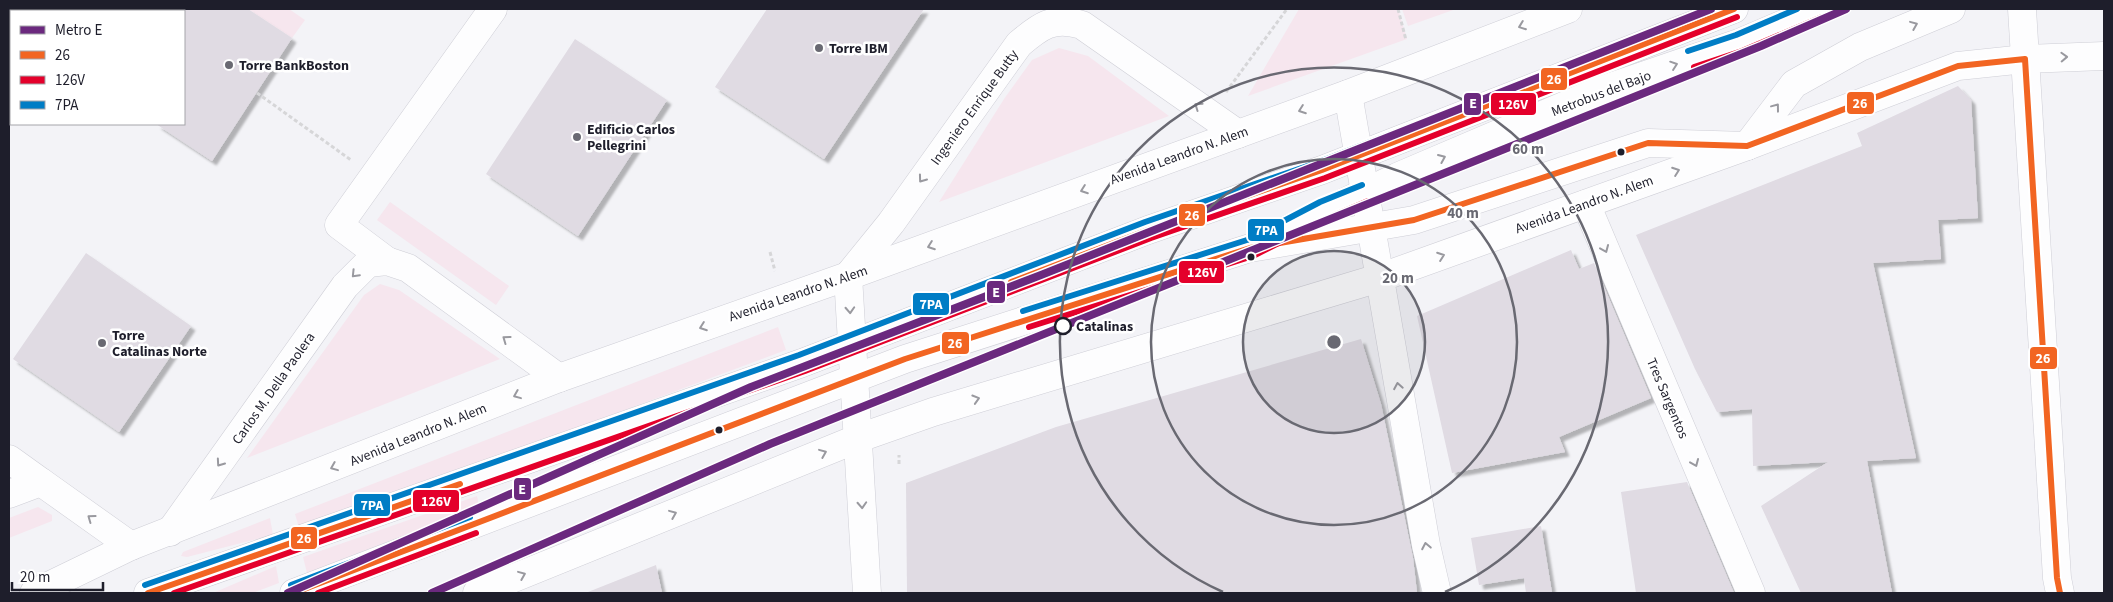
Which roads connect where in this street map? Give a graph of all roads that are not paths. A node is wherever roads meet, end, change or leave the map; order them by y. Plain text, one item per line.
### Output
1 (493, 9) edge
2 (1568, 9) edge
3 (1734, 9) edge
4 (1819, 9) edge
5 (1951, 9) edge
6 (2022, 9) edge
7 (2104, 56) edge
8 (2025, 59) junction
9 (1348, 94) junction
10 (1238, 134) junction
11 (1747, 146) junction
12 (1358, 154) junction
13 (1365, 193) junction
14 (1586, 204) junction
15 (1370, 227) junction
16 (1250, 248) junction
17 (387, 261) junction
18 (848, 276) junction
19 (1379, 278) junction
20 (851, 343) junction
21 (560, 378) junction
22 (853, 380) junction
23 (859, 438) junction
24 (9, 459) edge
25 (41, 482) junction
26 (9, 494) edge
27 (170, 532) junction
28 (131, 546) junction
29 (34, 593) edge
30 (148, 593) edge
31 (294, 593) edge
32 (477, 593) edge
33 (867, 593) edge
34 (1437, 593) edge
35 (1751, 593) edge
36 (2060, 593) edge

1 - 17 main road
2 -> 9 main road, Avenida Leandro N. Alem
3 - 12 main road
13 -> 4 main road, Metrobus del Bajo
11 -> 5 main road
6 - 8 main road
8 -> 7 main road, Avenida Leandro N. Alem
8 - 11 main road, Avenida Leandro N. Alem
8 - 36 main road
9 -> 10 main road, Avenida Leandro N. Alem
9 - 12 main road
10 -> 18 main road, Avenida Leandro N. Alem
10 -> 18 main road, Ingeniero Enrique Butty
14 -> 11 main road, Avenida Leandro N. Alem
11 - 15 main road, Metrobus del Bajo
12 - 13 main road
12 - 20 main road
13 - 15 main road
13 - 16 main road, Metrobus del Bajo
19 -> 14 main road, Avenida Leandro N. Alem
14 -> 35 main road, Tres Sargentos
15 - 16 main road, Metrobus del Bajo
15 - 19 main road
16 - 22 main road, Metrobus del Bajo
21 -> 17 main road
17 -> 27 main road, Carlos M. Della Paolera
18 -> 20 main road
18 -> 21 main road, Avenida Leandro N. Alem
23 -> 19 main road, Avenida Leandro N. Alem
34 -> 19 main road
20 - 22 main road
20 - 30 main road
21 -> 27 main road, Avenida Leandro N. Alem
22 - 23 main road
22 - 31 main road, Metrobus del Bajo
32 -> 23 main road, Avenida Leandro N. Alem
23 -> 33 main road
24 - 25 main road
25 - 26 main road
28 -> 25 main road
27 - 28 main road, Avenida Leandro N. Alem
28 - 29 main road, Avenida Leandro N. Alem

